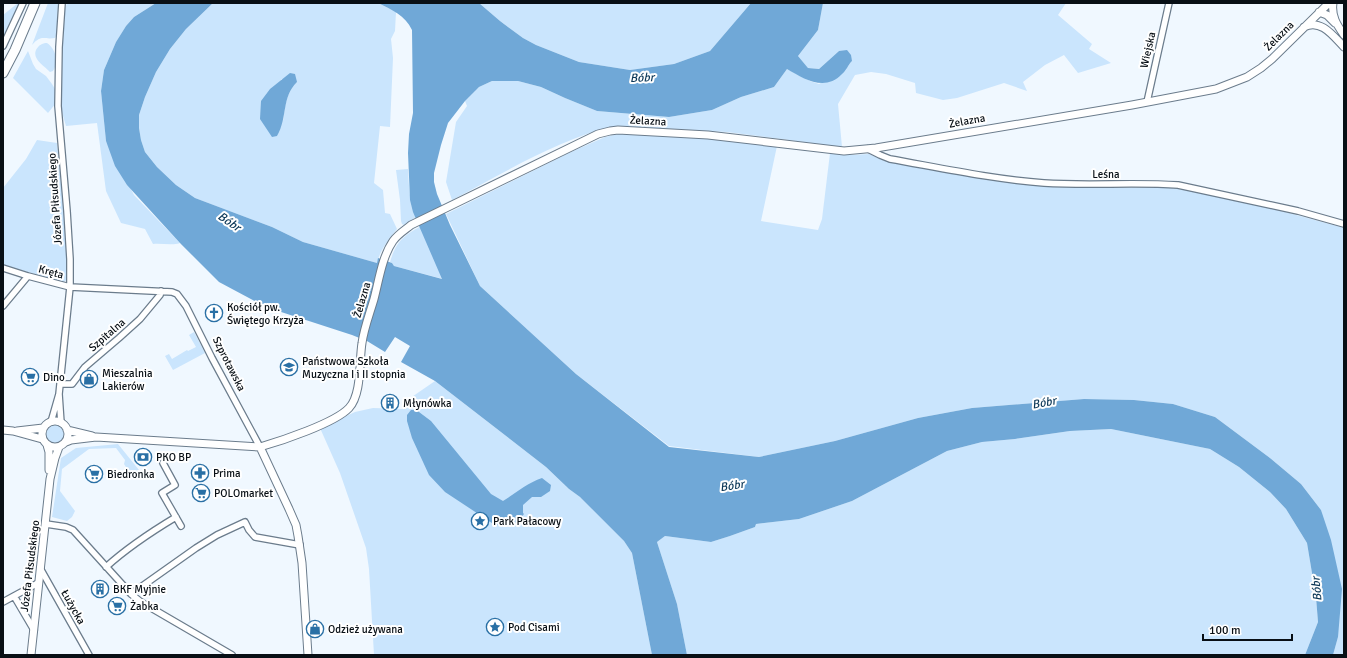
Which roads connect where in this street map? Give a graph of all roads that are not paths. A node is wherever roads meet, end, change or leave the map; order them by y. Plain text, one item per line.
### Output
1 (23, 3) edge
2 (35, 3) edge
3 (62, 3) edge
4 (1169, 3) edge
5 (1329, 3) edge
6 (1333, 3) edge
7 (1319, 12) junction
8 (1337, 25) junction
9 (1302, 28) junction
10 (1328, 30) junction
11 (1344, 35) edge
12 (3, 46) edge
13 (1344, 47) edge
14 (3, 73) edge
15 (1147, 102) junction
16 (868, 149) junction
17 (1344, 224) edge
18 (3, 268) edge
19 (28, 276) junction
20 (70, 287) junction
21 (161, 291) junction
22 (3, 306) edge
23 (60, 384) junction
24 (59, 394) junction
25 (51, 422) junction
26 (61, 423) junction
27 (43, 428) junction
28 (3, 430) edge
29 (67, 430) junction
30 (13, 431) junction
31 (96, 437) junction
32 (42, 439) junction
33 (66, 442) junction
34 (47, 445) junction
35 (59, 447) junction
36 (260, 447) junction
37 (163, 463) dead end
38 (50, 479) junction
39 (176, 517) junction
40 (46, 524) junction
41 (181, 526) dead end
42 (300, 545) junction
43 (106, 567) junction
44 (40, 568) junction
45 (38, 583) junction
46 (131, 594) junction
47 (14, 596) junction
48 (3, 602) edge
49 (34, 630) junction
50 (31, 655) edge
51 (89, 655) edge
52 (232, 655) edge
53 (308, 655) edge

1 - 12 street
2 - 14 main road
3 - 20 street, Józefa Piłsudskiego
4 - 15 street, Wiejska
5 - 7 street, Żelazna
6 - 8 street
7 - 8 street
7 - 9 street, Żelazna
7 - 10 street
8 - 11 street
9 - 10 street
9 - 15 street, Żelazna
10 - 13 street
15 - 16 street, Żelazna
16 - 17 street, Leśna
16 - 36 street, Żelazna
18 - 19 street, Kręta
19 - 20 street, Kręta
19 - 22 street, Kręta
20 - 21 street, Szprotawska
20 - 23 street, Józefa Piłsudskiego
21 - 23 street, Szpitalna
21 - 36 street, Szprotawska
23 - 24 street, Józefa Piłsudskiego
24 - 25 street
24 - 26 street
25 - 26 street
25 - 27 street
26 - 29 street
27 - 30 street
27 - 32 street
28 - 30 street
29 - 31 street
29 - 33 street
30 - 32 street
31 - 33 street
31 - 36 street, Żelazna
32 - 34 street
33 - 35 street
34 - 35 street
34 - 38 street
35 - 38 street
36 - 42 street, Szprotawska
37 - 39 street
38 - 40 street, Józefa Piłsudskiego
39 - 41 street
39 - 43 street
40 - 43 street
40 - 44 street, Józefa Piłsudskiego
42 - 46 street
42 - 53 street, Szprotawska
43 - 46 street
44 - 45 street, Józefa Piłsudskiego
44 - 51 street, Łużycka
45 - 47 street
45 - 49 street, Józefa Piłsudskiego
46 - 52 street
47 - 48 street
47 - 49 street
49 - 50 street, Józefa Piłsudskiego

